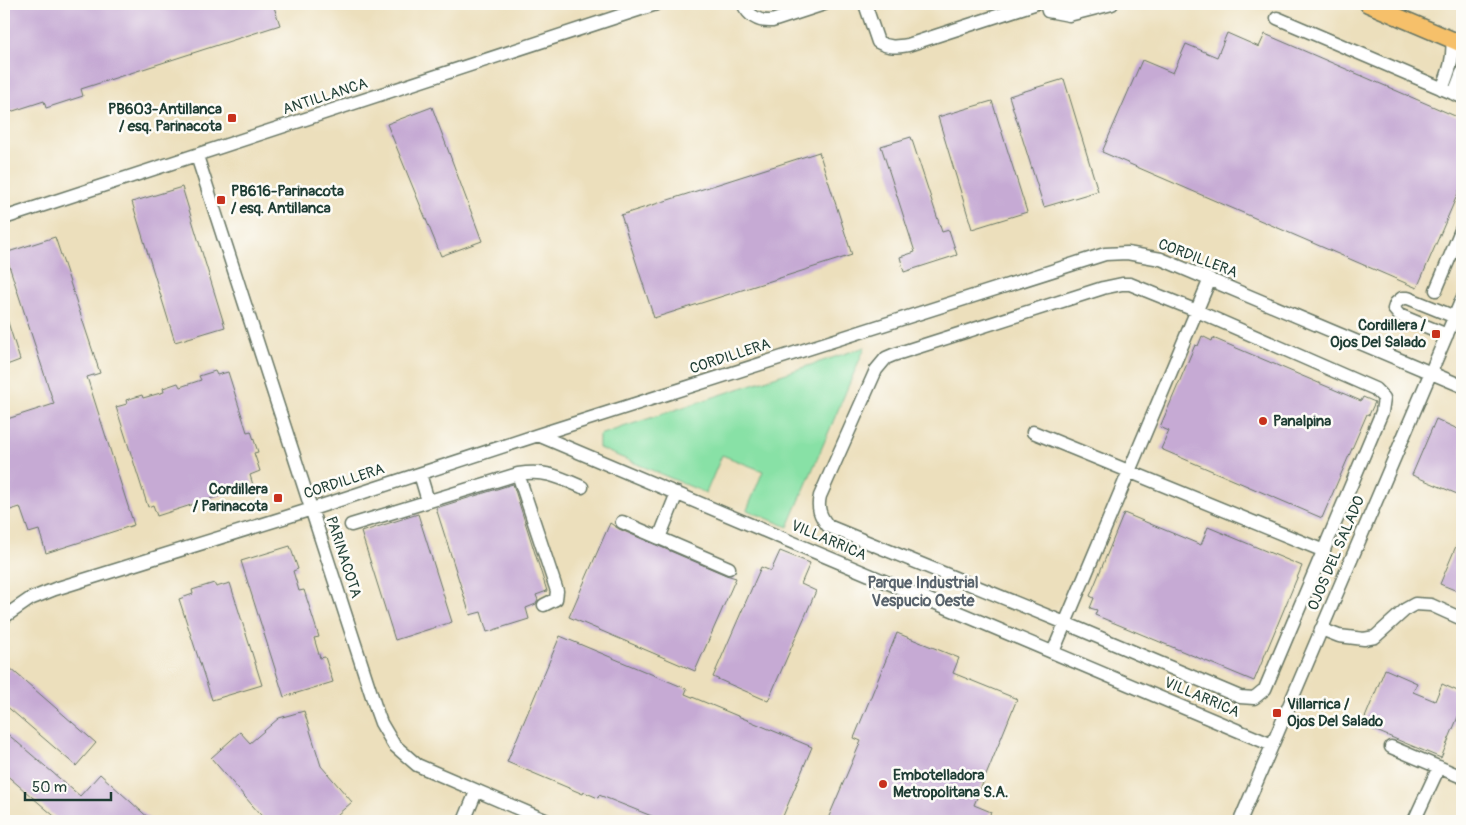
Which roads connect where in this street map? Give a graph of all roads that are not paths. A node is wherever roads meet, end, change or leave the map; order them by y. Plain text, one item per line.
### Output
1 (656, 4) edge
2 (743, 4) edge
3 (824, 4) edge
4 (865, 4) edge
5 (1034, 4) edge
6 (1046, 4) edge
7 (1112, 4) edge
8 (1368, 4) edge
9 (1277, 18) dead end
10 (1457, 42) edge
11 (1462, 73) edge
12 (1442, 88) junction
13 (1458, 96) edge
14 (197, 156) junction
15 (4, 218) edge
16 (1462, 228) edge
17 (1210, 279) junction
18 (1436, 290) dead end
19 (1462, 298) edge
20 (1197, 311) junction
21 (1454, 317) junction
22 (1447, 335) junction
23 (1431, 372) junction
24 (1462, 386) edge
25 (1033, 432) dead end
26 (538, 434) junction
27 (1129, 471) junction
28 (420, 474) junction
29 (518, 474) junction
30 (582, 487) dead end
31 (677, 493) junction
32 (428, 502) junction
33 (312, 509) junction
34 (622, 522) dead end
35 (351, 525) dead end
36 (659, 538) junction
37 (1324, 551) junction
38 (729, 568) dead end
39 (544, 604) dead end
40 (4, 617) edge
41 (1462, 619) edge
42 (1065, 623) junction
43 (1321, 629) junction
44 (1053, 652) junction
45 (1272, 745) junction
46 (1391, 746) dead end
47 (1439, 767) junction
48 (1462, 778) edge
49 (476, 792) junction
50 (464, 821) edge
51 (547, 821) edge
52 (1240, 821) edge
53 (1414, 821) edge

1 - 14 street, ANTILLANCA
2 - 3 street
4 - 5 street
6 - 7 street
8 - 10 main road
9 - 12 street
10 - 12 street
11 - 13 street
12 - 13 street
14 - 15 street, ANTILLANCA
14 - 33 street, PARINACOTA
16 - 18 street
17 - 20 street
17 - 23 street, CORDILLERA
17 - 26 street, CORDILLERA
19 - 21 street, OJOS DEL SALADO
20 - 27 street
20 - 37 street
20 - 42 street
21 - 22 street, OJOS DEL SALADO
21 - 22 street
22 - 23 street, OJOS DEL SALADO
23 - 24 street, CORDILLERA
23 - 43 street, OJOS DEL SALADO
25 - 27 street
26 - 28 street, CORDILLERA
26 - 31 street, VILLARRICA
27 - 37 street
27 - 42 street
28 - 32 street
28 - 33 street, CORDILLERA
29 - 30 street
29 - 32 street
29 - 39 street
31 - 36 street
31 - 44 street, VILLARRICA
32 - 35 street
33 - 40 street, CORDILLERA
33 - 49 street, PARINACOTA
34 - 36 street
36 - 38 street
37 - 42 street
41 - 43 street
42 - 44 street
43 - 45 street, OJOS DEL SALADO
44 - 45 street, VILLARRICA
45 - 52 street, OJOS DEL SALADO
46 - 47 street
47 - 48 street
47 - 53 street
49 - 50 street
49 - 51 street, PARINACOTA

